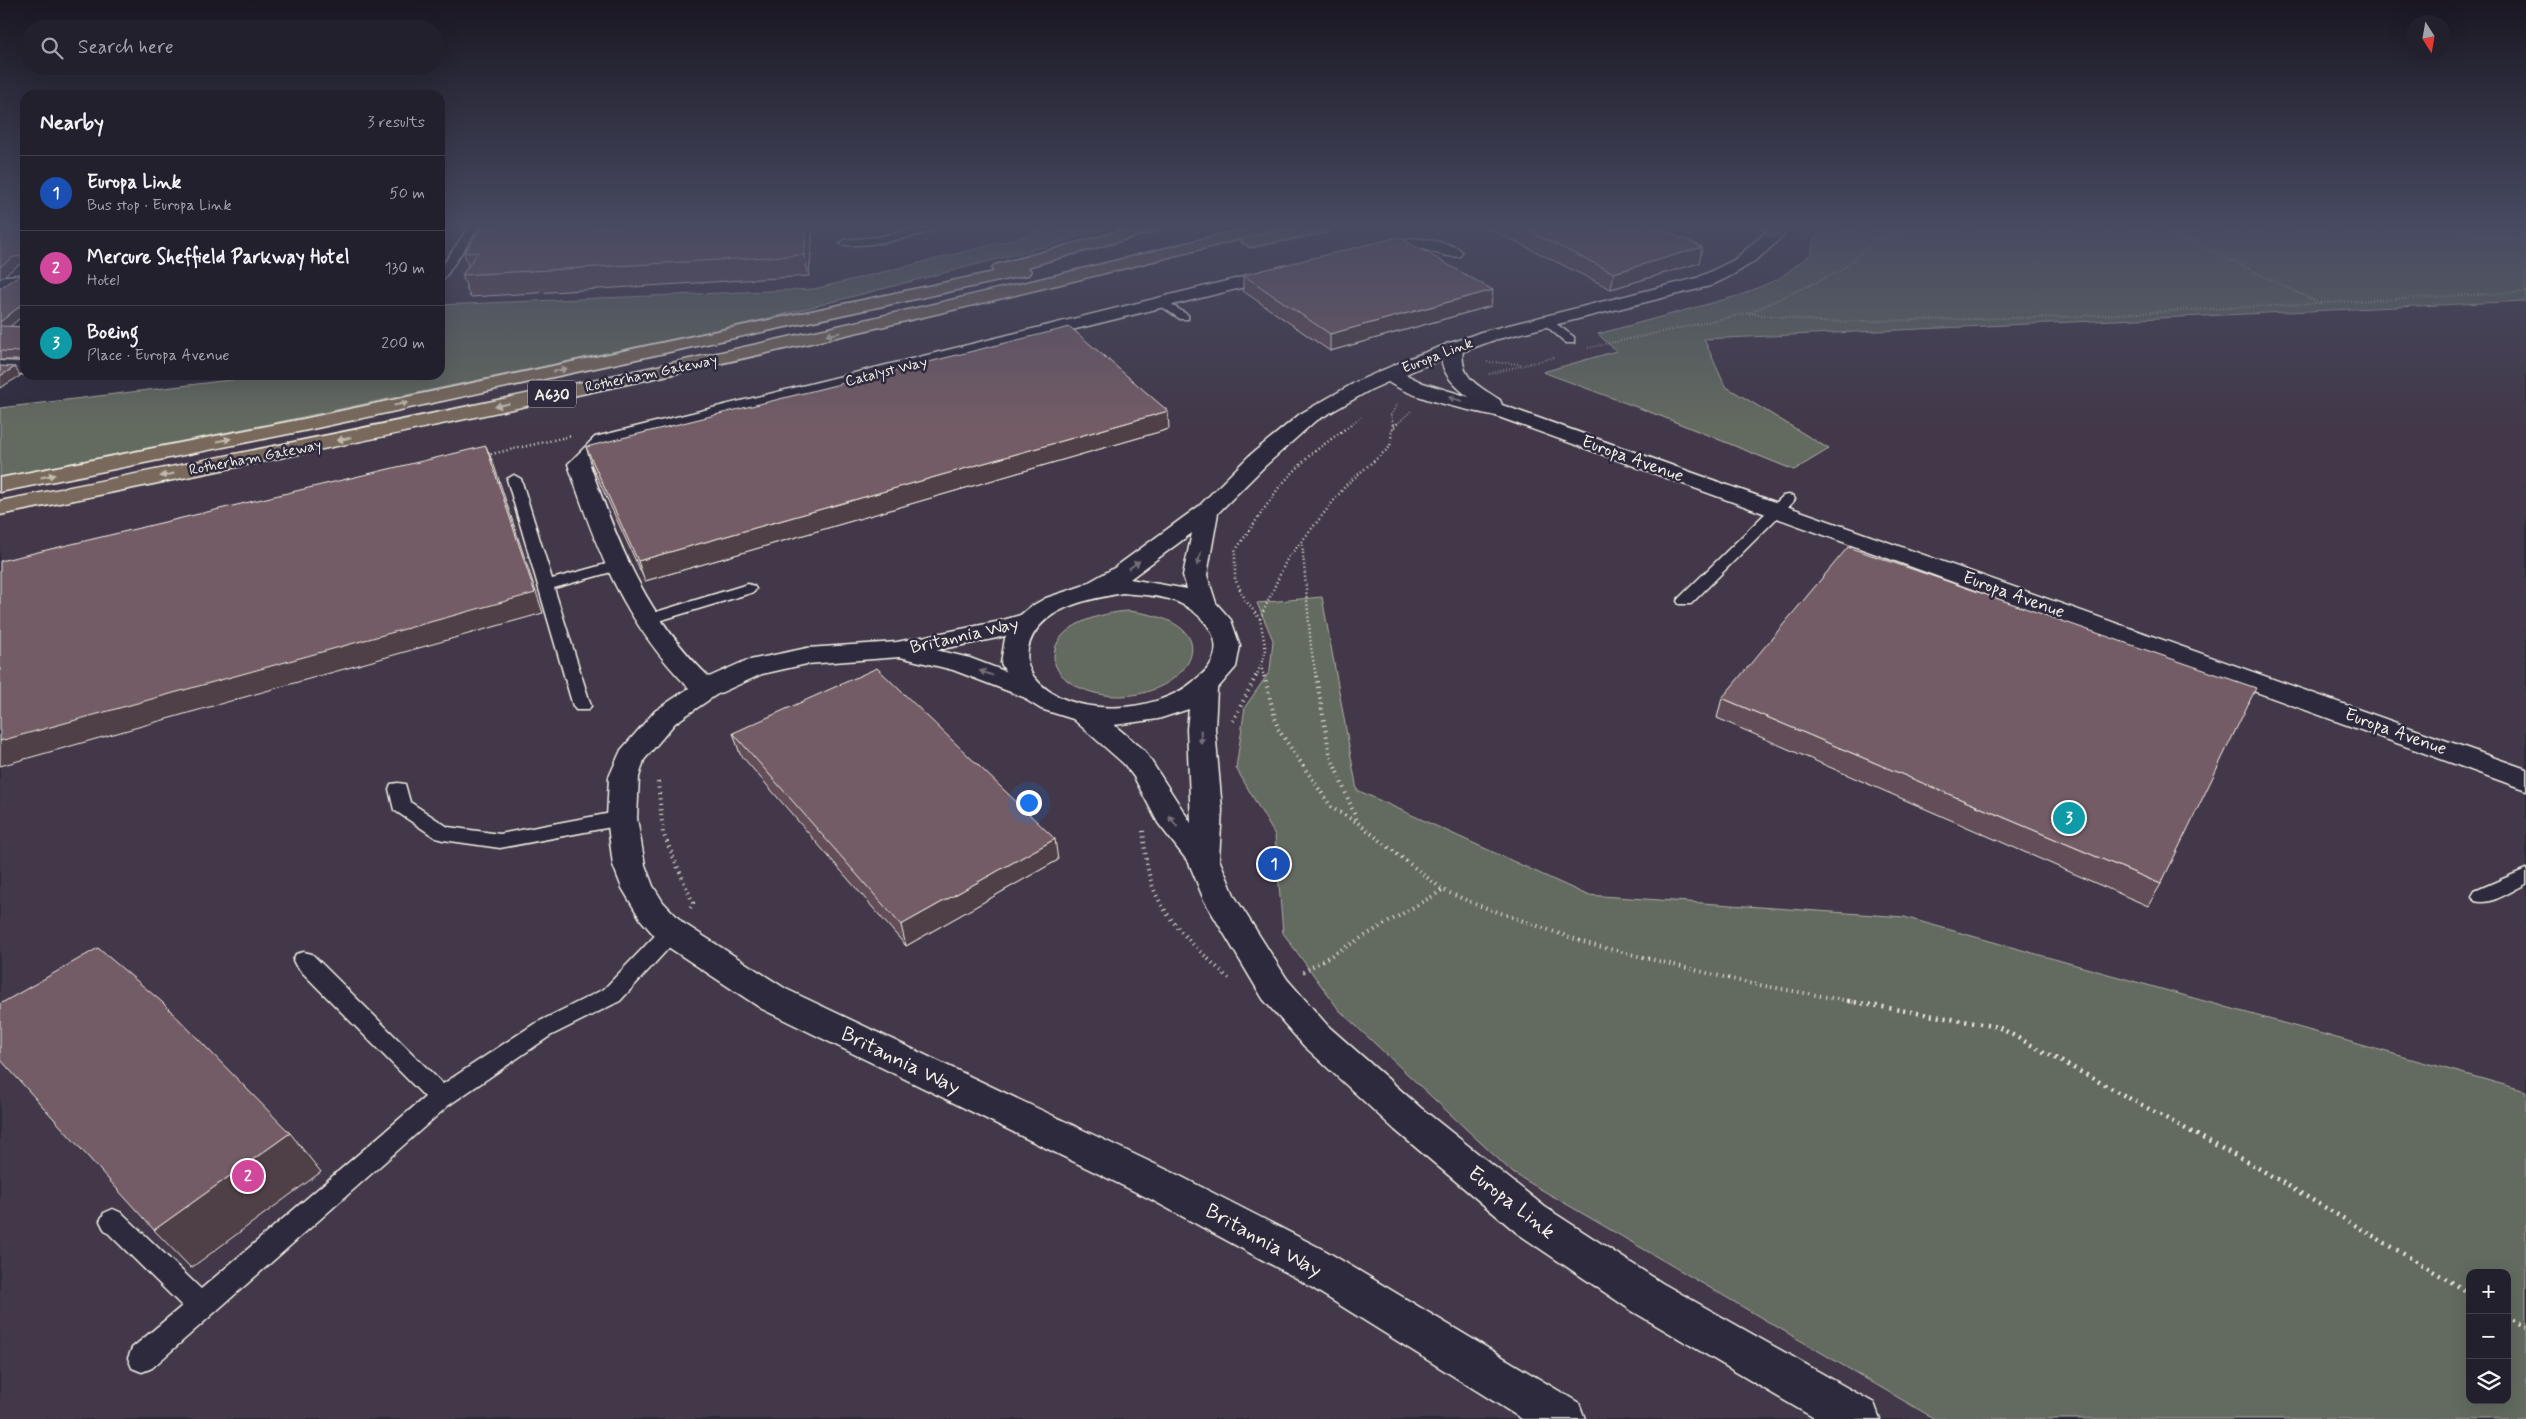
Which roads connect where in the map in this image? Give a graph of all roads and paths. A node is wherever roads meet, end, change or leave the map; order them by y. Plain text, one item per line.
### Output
1 (908, 293) edge
2 (921, 293) edge
3 (1011, 293) edge
4 (1198, 293) edge
5 (1663, 293) edge
6 (1791, 293) edge
7 (2298, 293) edge
8 (2503, 293) edge
9 (1162, 302) junction
10 (2318, 303) junction
11 (850, 309) junction
12 (1748, 313) junction
13 (1184, 317) dead end
14 (1547, 320) junction
15 (1570, 340) dead end
16 (1453, 348) junction
17 (1580, 350) dead end
18 (1562, 355) dead end
19 (1479, 361) dead end
20 (1524, 364) junction
21 (0, 367) edge
22 (20, 368) edge
23 (1390, 374) junction
24 (1486, 374) dead end
25 (1390, 402) dead end
26 (1502, 411) junction
27 (1367, 413) dead end
28 (602, 442) junction
29 (484, 456) edge
30 (514, 479) dead end
31 (0, 485) edge
32 (1783, 504) junction
33 (0, 508) edge
34 (1207, 511) junction
35 (1302, 541) junction
36 (1235, 552) dead end
37 (617, 566) junction
38 (546, 585) junction
39 (748, 589) dead end
40 (1092, 590) junction
41 (1685, 601) dead end
42 (1204, 606) junction
43 (649, 619) junction
44 (1260, 619) dead end
45 (1031, 620) junction
46 (898, 650) junction
47 (1262, 665) dead end
48 (1204, 688) junction
49 (706, 689) junction
50 (1031, 691) junction
51 (582, 706) dead end
52 (1083, 714) junction
53 (660, 773) dead end
54 (2526, 780) edge
55 (398, 789) dead end
56 (622, 818) junction
57 (1358, 823) junction
58 (1203, 859) junction
59 (2526, 876) edge
60 (1443, 890) junction
61 (2482, 896) dead end
62 (671, 932) junction
63 (304, 960) dead end
64 (1276, 988) junction
65 (441, 1098) junction
66 (113, 1221) edge
67 (2466, 1291) edge
68 (201, 1307) junction
69 (2511, 1318) edge
70 (2526, 1327) edge
71 (142, 1358) dead end
72 (1548, 1415) edge
73 (1858, 1419) edge

1 - 11 highway, A630
2 - 11 highway, Rotherham Gateway / A630
3 -> 33 highway, Rotherham Gateway / A630
4 - 9 street, Catalyst Way
5 - 14 street, Europa Link
6 - 12 path
7 - 10 path
8 - 10 path
9 - 13 lane
9 - 28 street, Catalyst Way
10 - 12 path
31 -> 11 highway, Rotherham Gateway / A630
12 - 17 path
14 - 15 lane
14 - 16 street, Europa Link
16 - 23 street, Europa Link
16 - 26 street, Europa Avenue
18 - 20 path
19 - 20 path
20 - 24 path
21 - 22 street
26 -> 23 street, Europa Avenue
23 - 34 street, Europa Link
25 - 35 path
26 - 32 street, Europa Avenue
27 - 36 path
28 - 29 path
28 - 37 street, Catalyst Way
30 - 38 lane
32 - 41 lane
32 - 54 street, Europa Avenue
40 -> 34 street, Europa Link
34 -> 42 street, Europa Link
35 - 44 path
35 - 57 path
37 - 38 lane
37 - 43 street, Catalyst Way
38 - 51 lane
39 - 43 lane
40 - 42 street, Europa Link
40 - 45 street, Europa Link
42 - 48 street, Europa Link
43 - 49 street, Catalyst Way
45 - 46 street, Britannia Way
45 - 50 street, Europa Link
46 - 49 street, Britannia Way
50 -> 46 street, Britannia Way
47 - 57 path
48 - 52 street, Europa Link
48 -> 58 street, Europa Link
49 - 56 street, Britannia Way
50 - 52 street, Europa Link
58 -> 52 street, Europa Link
53 - 62 path
55 - 56 lane
56 - 62 street, Britannia Way
57 - 60 path
58 - 64 street, Europa Link
59 - 61 lane
60 - 64 path
60 - 67 path
62 - 65 lane
62 - 72 street, Britannia Way
63 - 65 lane
64 - 73 street, Europa Link
65 - 68 lane
66 - 68 lane
68 - 71 lane
69 - 70 path

